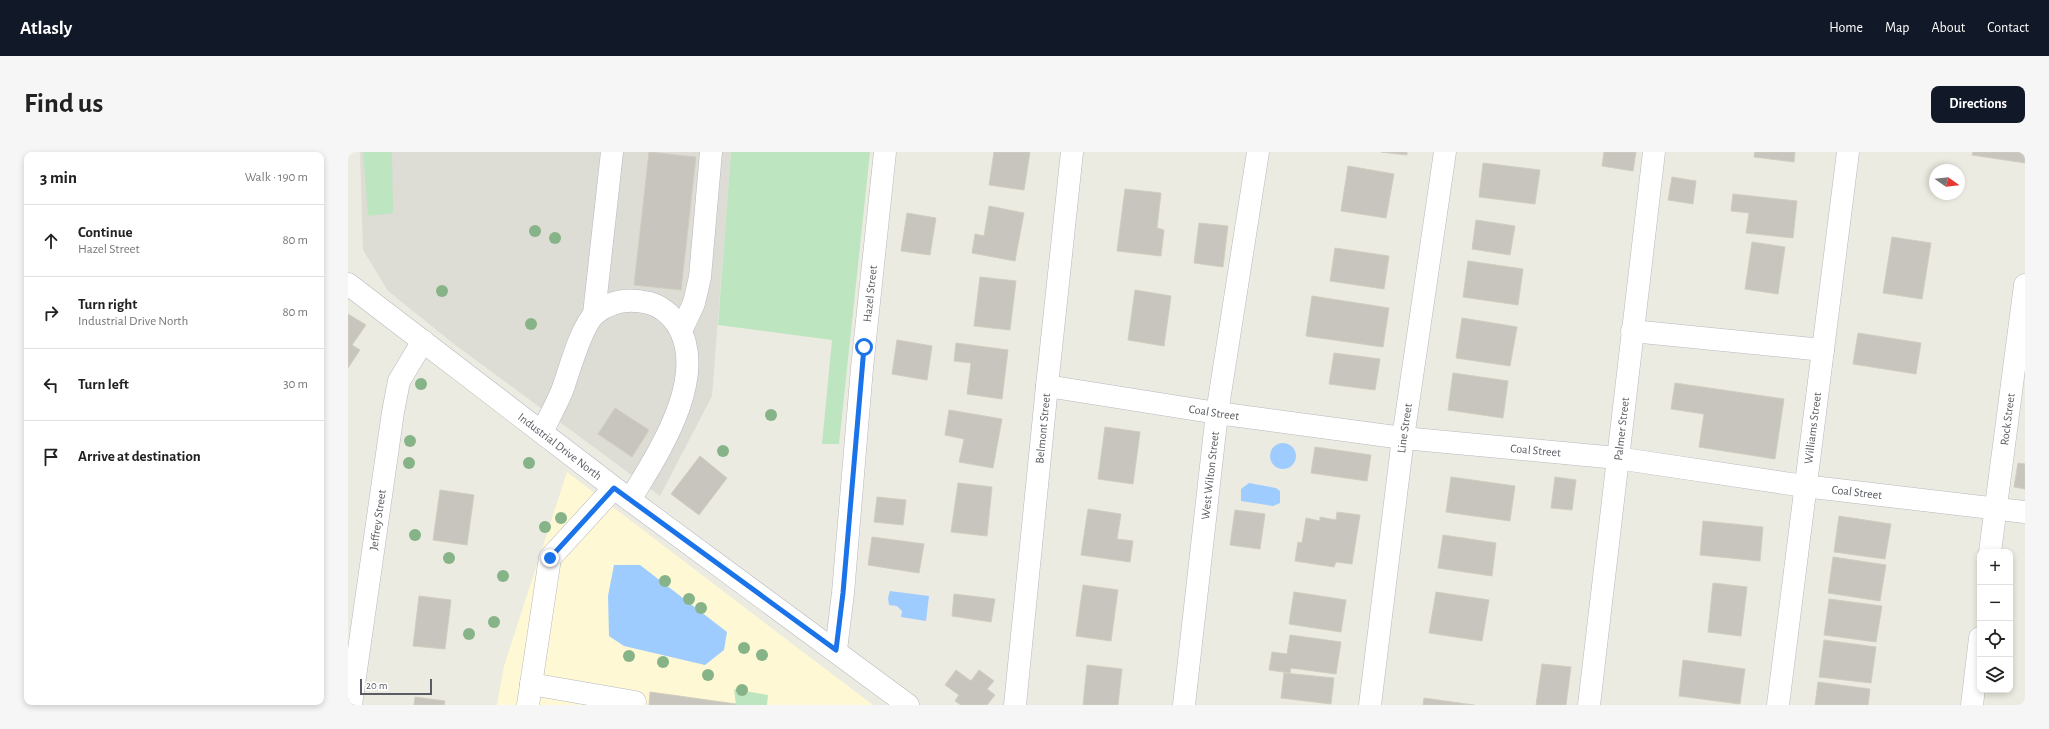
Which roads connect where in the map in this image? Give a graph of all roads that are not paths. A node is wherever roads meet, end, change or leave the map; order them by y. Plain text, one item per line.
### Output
1 (612, 152) edge
2 (711, 152) edge
3 (885, 152) edge
4 (1072, 152) edge
5 (1258, 152) edge
6 (1445, 152) edge
7 (1654, 152) edge
8 (1848, 152) edge
9 (348, 284) edge
10 (2025, 285) edge
11 (594, 314) junction
12 (681, 331) junction
13 (1632, 332) junction
14 (423, 341) junction
15 (1823, 350) junction
16 (1046, 386) junction
17 (1217, 413) junction
18 (542, 432) junction
19 (1403, 438) junction
20 (1617, 458) junction
21 (1804, 486) junction
22 (622, 494) junction
23 (1995, 509) junction
24 (2025, 512) edge
25 (1990, 549) edge
26 (836, 650) junction
27 (1978, 657) edge
28 (530, 695) edge
29 (635, 702) dead end
30 (351, 705) edge
31 (908, 705) edge
32 (1015, 705) edge
33 (1184, 705) edge
34 (1370, 705) edge
35 (1588, 705) edge
36 (1778, 705) edge
37 (1972, 705) edge

1 - 11 street
2 - 12 street
3 - 26 street, Hazel Street
4 - 16 street, Belmont Street
5 - 17 street, West Wilton Street
6 - 19 street, Line Street
7 - 13 street, Palmer Street
8 - 15 street, Williams Street
9 - 14 street, Industrial Drive North
10 - 23 street, Rock Street
11 - 12 street
11 - 18 street
12 - 22 street
13 - 15 street
13 - 20 street, Palmer Street
14 - 18 street, Industrial Drive North
14 - 30 street, Jeffrey Street
15 - 21 street, Williams Street
16 - 17 street, Coal Street
16 - 32 street, Belmont Street
17 - 19 street, Coal Street
17 - 33 street, West Wilton Street
18 - 22 street, Industrial Drive North
19 - 20 street, Coal Street
19 - 34 street, Line Street
20 - 21 street, Coal Street
20 - 35 street, Palmer Street
21 - 23 street, Coal Street
21 - 36 street, Williams Street
22 - 26 street, Industrial Drive North
22 - 28 street
23 - 24 street, Coal Street
23 - 25 street, Rock Street
26 - 31 street, Industrial Drive North
27 - 37 street
28 - 29 street

